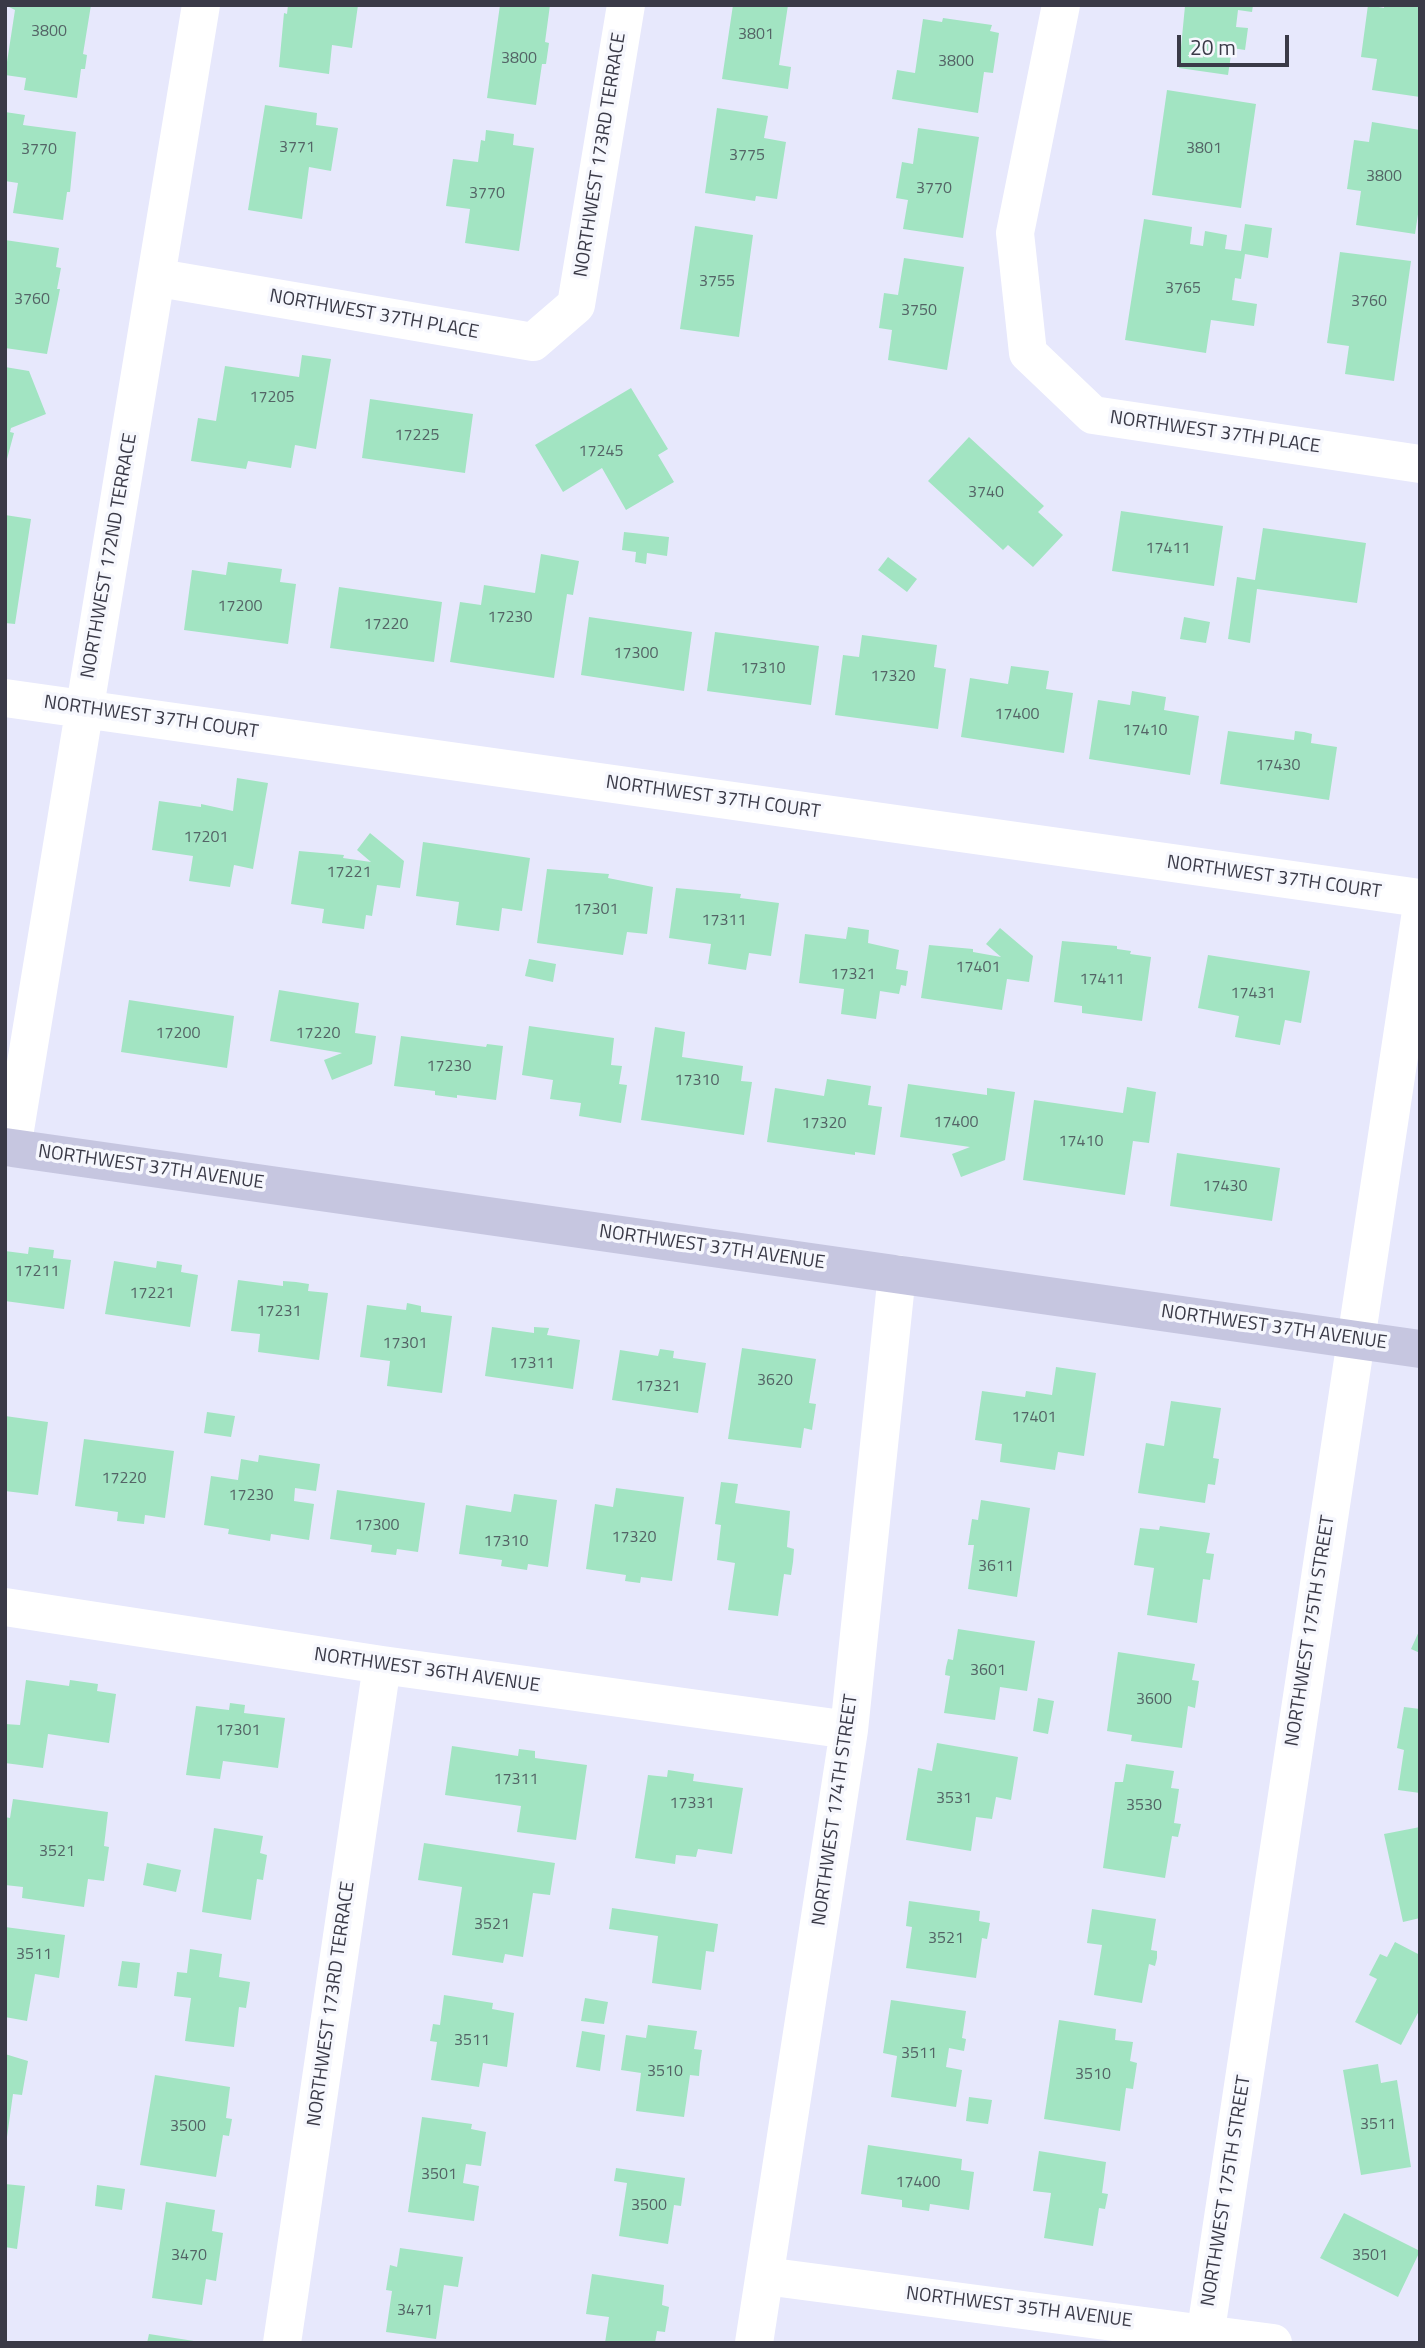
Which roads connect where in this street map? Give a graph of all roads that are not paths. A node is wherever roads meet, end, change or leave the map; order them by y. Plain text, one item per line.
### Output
1 (201, 5) edge
2 (626, 5) edge
3 (1060, 5) edge
4 (159, 278) junction
5 (576, 305) joint
6 (1420, 464) edge
7 (5, 698) edge
8 (83, 708) junction
9 (1420, 898) edge
10 (1420, 918) edge
11 (8, 1147) edge
12 (897, 1274) junction
13 (1356, 1339) junction
14 (1420, 1349) edge
15 (5, 1607) edge
16 (382, 1665) junction
17 (849, 1730) junction
18 (765, 2276) junction
19 (1205, 2337) edge
20 (282, 2343) edge
21 (754, 2343) edge
22 (1273, 2343) edge

1 - 4 street, NORTHWEST 172ND TERRACE
2 - 5 street, NORTHWEST 173RD TERRACE
3 - 6 street, NORTHWEST 37TH PLACE
4 - 5 street, NORTHWEST 37TH PLACE
4 - 8 street, NORTHWEST 172ND TERRACE
7 - 8 street, NORTHWEST 37TH COURT
8 - 9 street, NORTHWEST 37TH COURT
8 - 11 street, NORTHWEST 172ND TERRACE
10 - 13 street, NORTHWEST 175TH STREET
11 - 12 main road, NORTHWEST 37TH AVENUE
12 - 13 main road, NORTHWEST 37TH AVENUE
12 - 17 street, NORTHWEST 174TH STREET
13 - 14 main road, NORTHWEST 37TH AVENUE
13 - 19 street, NORTHWEST 175TH STREET
15 - 16 street, NORTHWEST 36TH AVENUE
16 - 17 street, NORTHWEST 36TH AVENUE
16 - 20 street, NORTHWEST 173RD TERRACE
17 - 18 street, NORTHWEST 174TH STREET
18 - 19 street, NORTHWEST 35TH AVENUE
18 - 21 street, NORTHWEST 174TH STREET
19 - 22 street, NORTHWEST 35TH AVENUE

